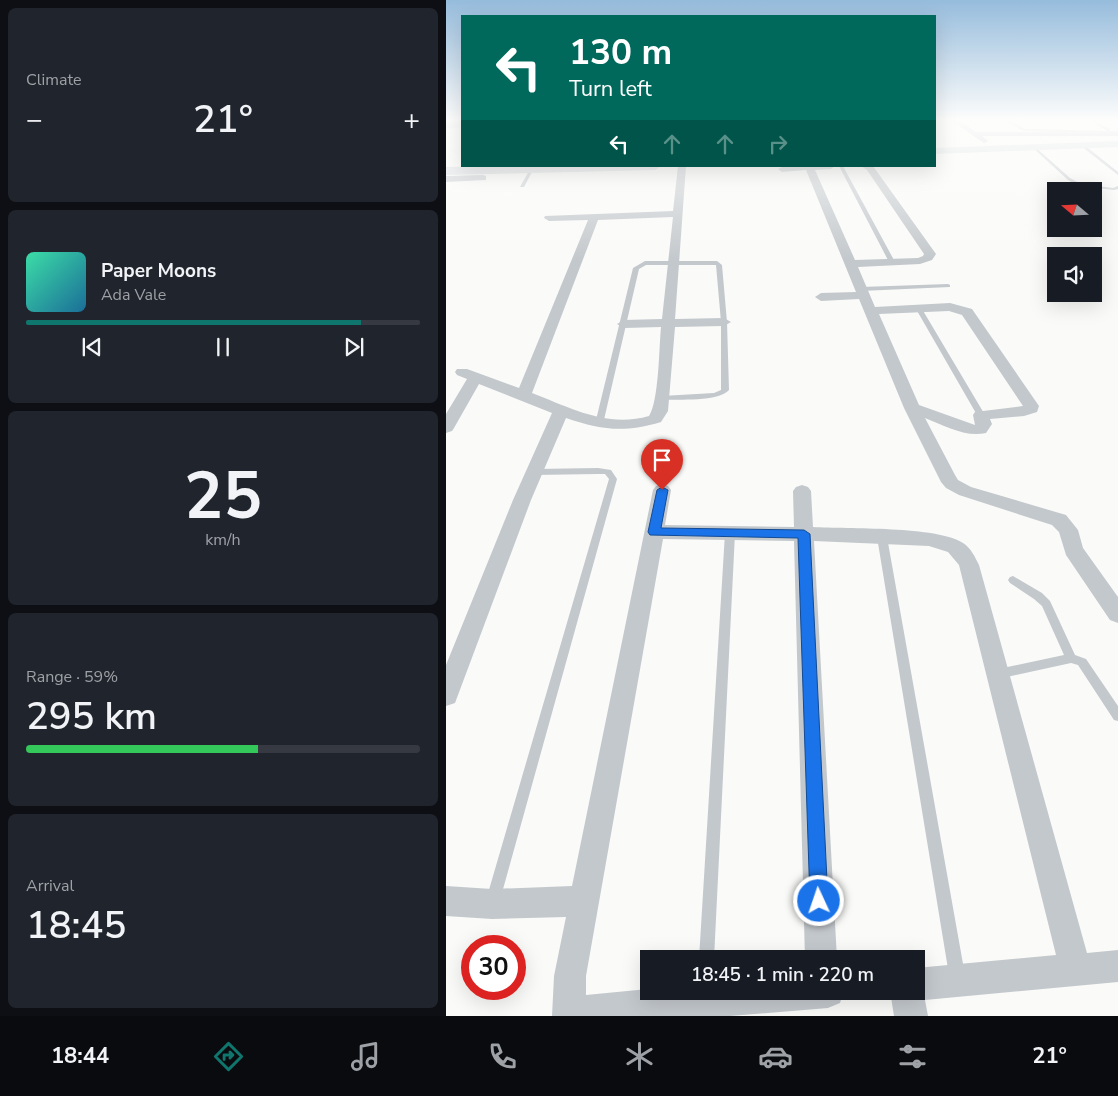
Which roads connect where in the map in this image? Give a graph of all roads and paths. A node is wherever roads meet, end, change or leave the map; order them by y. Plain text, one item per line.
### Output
1 (1055, 166) edge
2 (585, 167) edge
3 (639, 167) edge
4 (682, 167) edge
5 (809, 167) edge
6 (842, 167) edge
7 (868, 167) edge
8 (497, 168) edge
9 (782, 169) dead end
10 (531, 170) junction
11 (447, 173) edge
12 (483, 178) dead end
13 (522, 186) dead end
14 (1118, 187) edge
15 (678, 214) junction
16 (594, 217) junction
17 (549, 218) dead end
18 (674, 262) junction
19 (892, 262) junction
20 (850, 264) junction
21 (948, 286) dead end
22 (862, 292) junction
23 (821, 297) dead end
24 (919, 309) junction
25 (871, 311) junction
26 (724, 322) junction
27 (624, 324) junction
28 (669, 324) junction
29 (468, 375) joint
30 (524, 395) junction
31 (662, 398) junction
32 (912, 408) junction
33 (561, 412) junction
34 (981, 415) junction
35 (599, 424) junction
36 (446, 428) edge
37 (534, 472) junction
38 (662, 490) dead end
39 (802, 491) dead end
40 (1068, 530) joint
41 (654, 532) junction
42 (730, 533) junction
43 (804, 534) junction
44 (882, 536) junction
45 (1013, 580) dead end
46 (1118, 614) edge
47 (1071, 658) junction
48 (452, 663) edge
49 (998, 674) junction
50 (446, 695) edge
51 (1118, 716) edge
52 (446, 901) edge
53 (584, 901) junction
54 (492, 904) junction
55 (707, 950) edge
56 (821, 950) edge
57 (1118, 966) edge
58 (1076, 970) junction
59 (958, 980) junction
60 (925, 983) edge
61 (675, 1000) edge
62 (908, 1000) edge
63 (567, 1015) edge
64 (911, 1016) edge

1 - 14 lane
2 - 3 street
2 - 10 street
4 - 15 street
5 - 9 street
5 - 20 street
6 - 19 lane
7 - 19 street
8 - 10 street
8 - 11 street
10 - 13 lane
11 - 12 street
15 - 16 street
15 - 18 street
16 - 17 street
16 - 30 street
18 - 26 lane
18 - 27 lane
18 - 28 street
19 - 20 street
20 - 22 street
21 - 22 lane
22 - 23 street
22 - 25 street
24 - 25 street
24 - 34 lane
24 - 34 street
25 - 32 street
26 - 28 street
26 - 31 lane
27 - 28 street
27 - 35 lane
28 - 31 street
29 - 30 street
29 - 36 street
30 - 33 street
31 - 35 street
32 - 34 street
32 - 40 street
33 - 35 street
33 - 37 street
37 - 48 street
37 - 54 lane
38 - 41 street
39 - 43 street
40 - 46 street
41 - 42 street
41 - 53 street
42 - 43 street
42 - 55 lane
43 - 44 street
43 - 56 street
44 - 49 street
44 - 59 lane
45 - 47 lane
47 - 49 lane
47 - 51 lane
48 - 50 street
49 - 58 street
52 - 54 street
53 - 54 street
53 - 63 street
57 - 58 street
58 - 59 street
59 - 60 street
61 - 63 street
62 - 64 street

